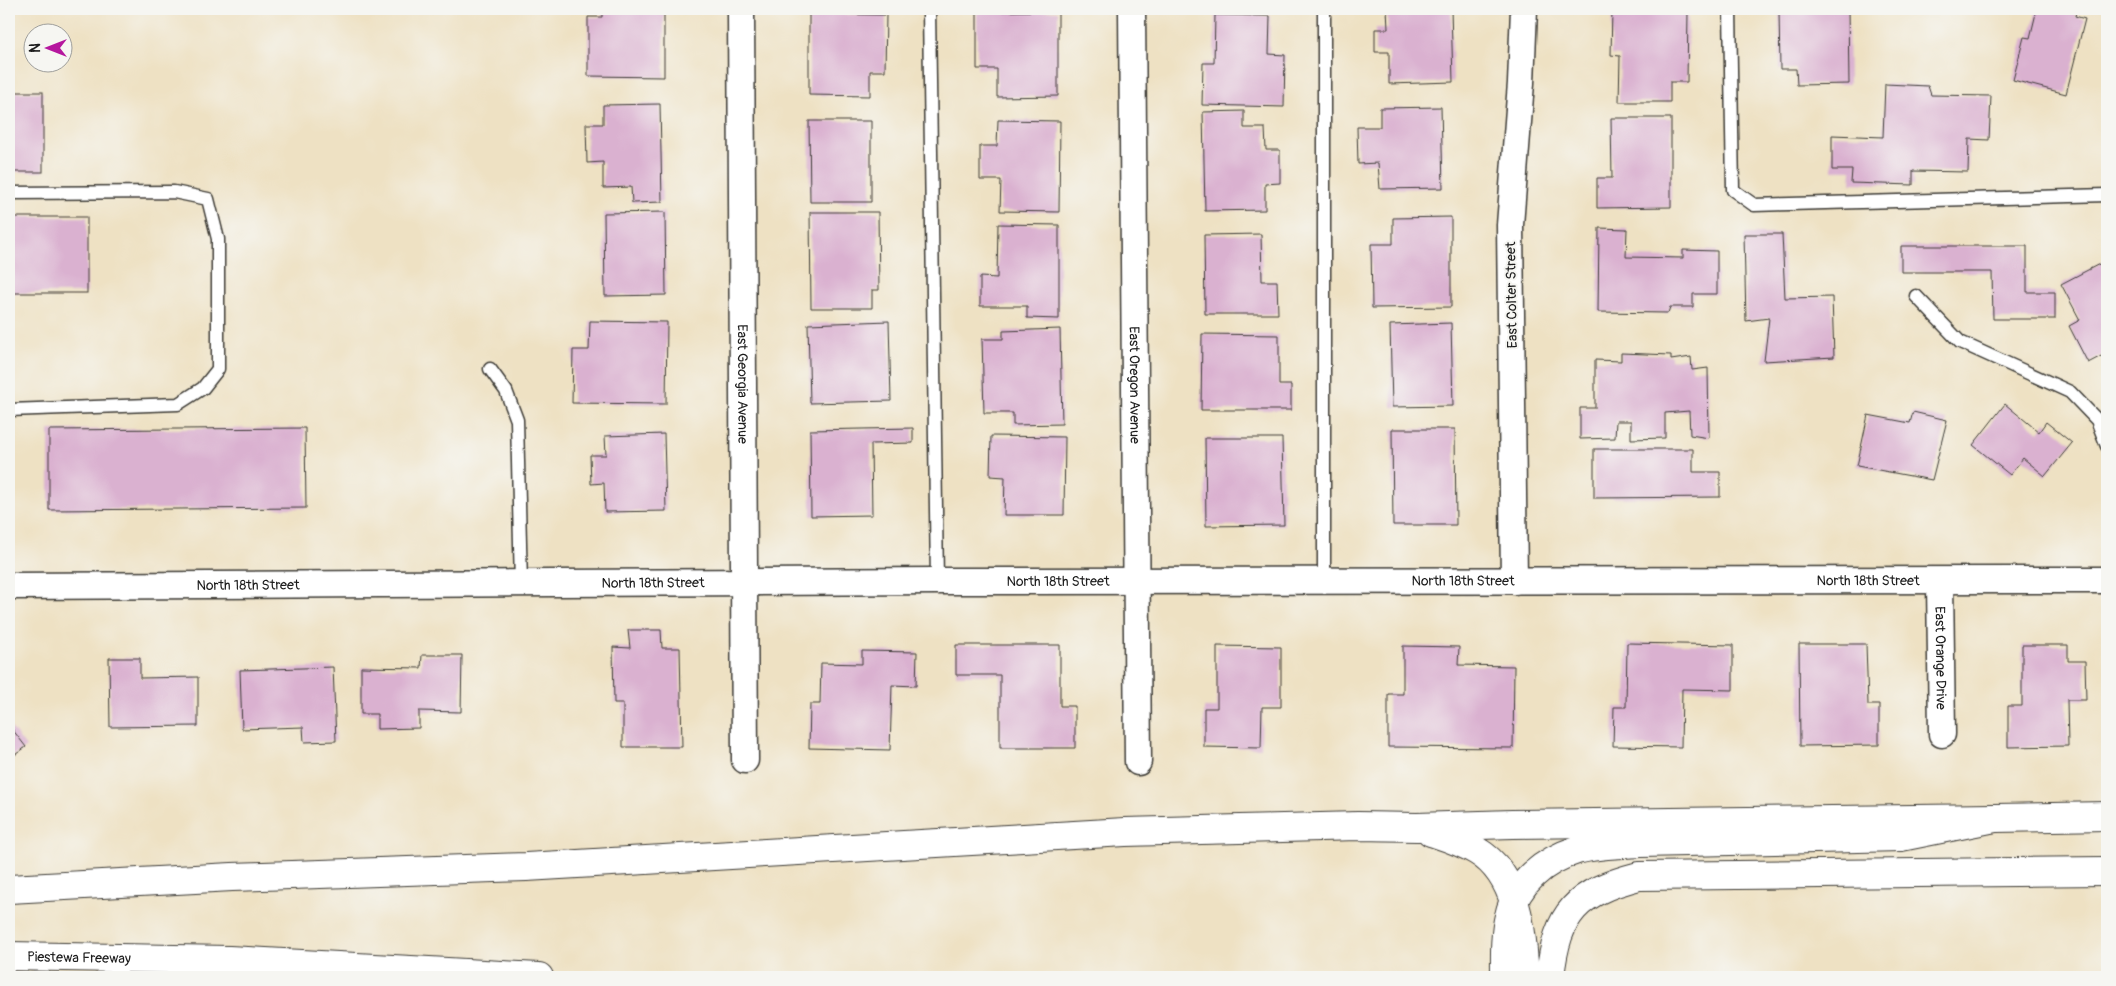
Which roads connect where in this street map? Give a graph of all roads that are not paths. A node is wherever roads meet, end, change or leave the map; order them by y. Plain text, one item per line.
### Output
1 (741, 9) edge
2 (929, 9) edge
3 (1132, 9) edge
4 (1324, 9) edge
5 (1524, 9) edge
6 (1730, 9) edge
7 (9, 193) edge
8 (2107, 195) edge
9 (1916, 296) dead end
10 (490, 369) dead end
11 (9, 410) edge
12 (2107, 446) edge
13 (2107, 580) edge
14 (937, 581) junction
15 (1137, 581) junction
16 (1324, 581) junction
17 (1514, 581) junction
18 (744, 582) junction
19 (1940, 582) junction
20 (521, 584) junction
21 (9, 586) edge
22 (1942, 734) dead end
23 (745, 760) dead end
24 (1138, 762) dead end
25 (2107, 816) edge
26 (1995, 818) junction
27 (1417, 827) junction
28 (2107, 871) edge
29 (9, 889) edge
30 (1514, 899) junction
31 (9, 956) edge
32 (1527, 976) edge
33 (539, 977) edge

1 - 18 street, East Georgia Avenue
2 - 14 lane
3 - 15 street, East Oregon Avenue
4 - 16 lane
5 - 17 street, East Colter Street
6 - 8 lane
7 - 11 lane
9 - 12 lane
10 - 20 lane
13 - 19 street, North 18th Street
14 - 15 street, North 18th Street
14 - 18 street, North 18th Street
15 - 16 street, North 18th Street
15 - 24 street, East Oregon Avenue
16 - 17 street, North 18th Street
17 - 19 street, North 18th Street
18 - 20 street, North 18th Street
18 - 23 street, East Georgia Avenue
19 - 22 street, East Orange Drive
20 - 21 street, North 18th Street
25 - 26 main road
26 - 27 main road
26 - 30 main road
27 - 29 main road
27 - 30 main road
28 - 32 main road
30 - 32 main road
31 - 33 main road, Piestewa Freeway

